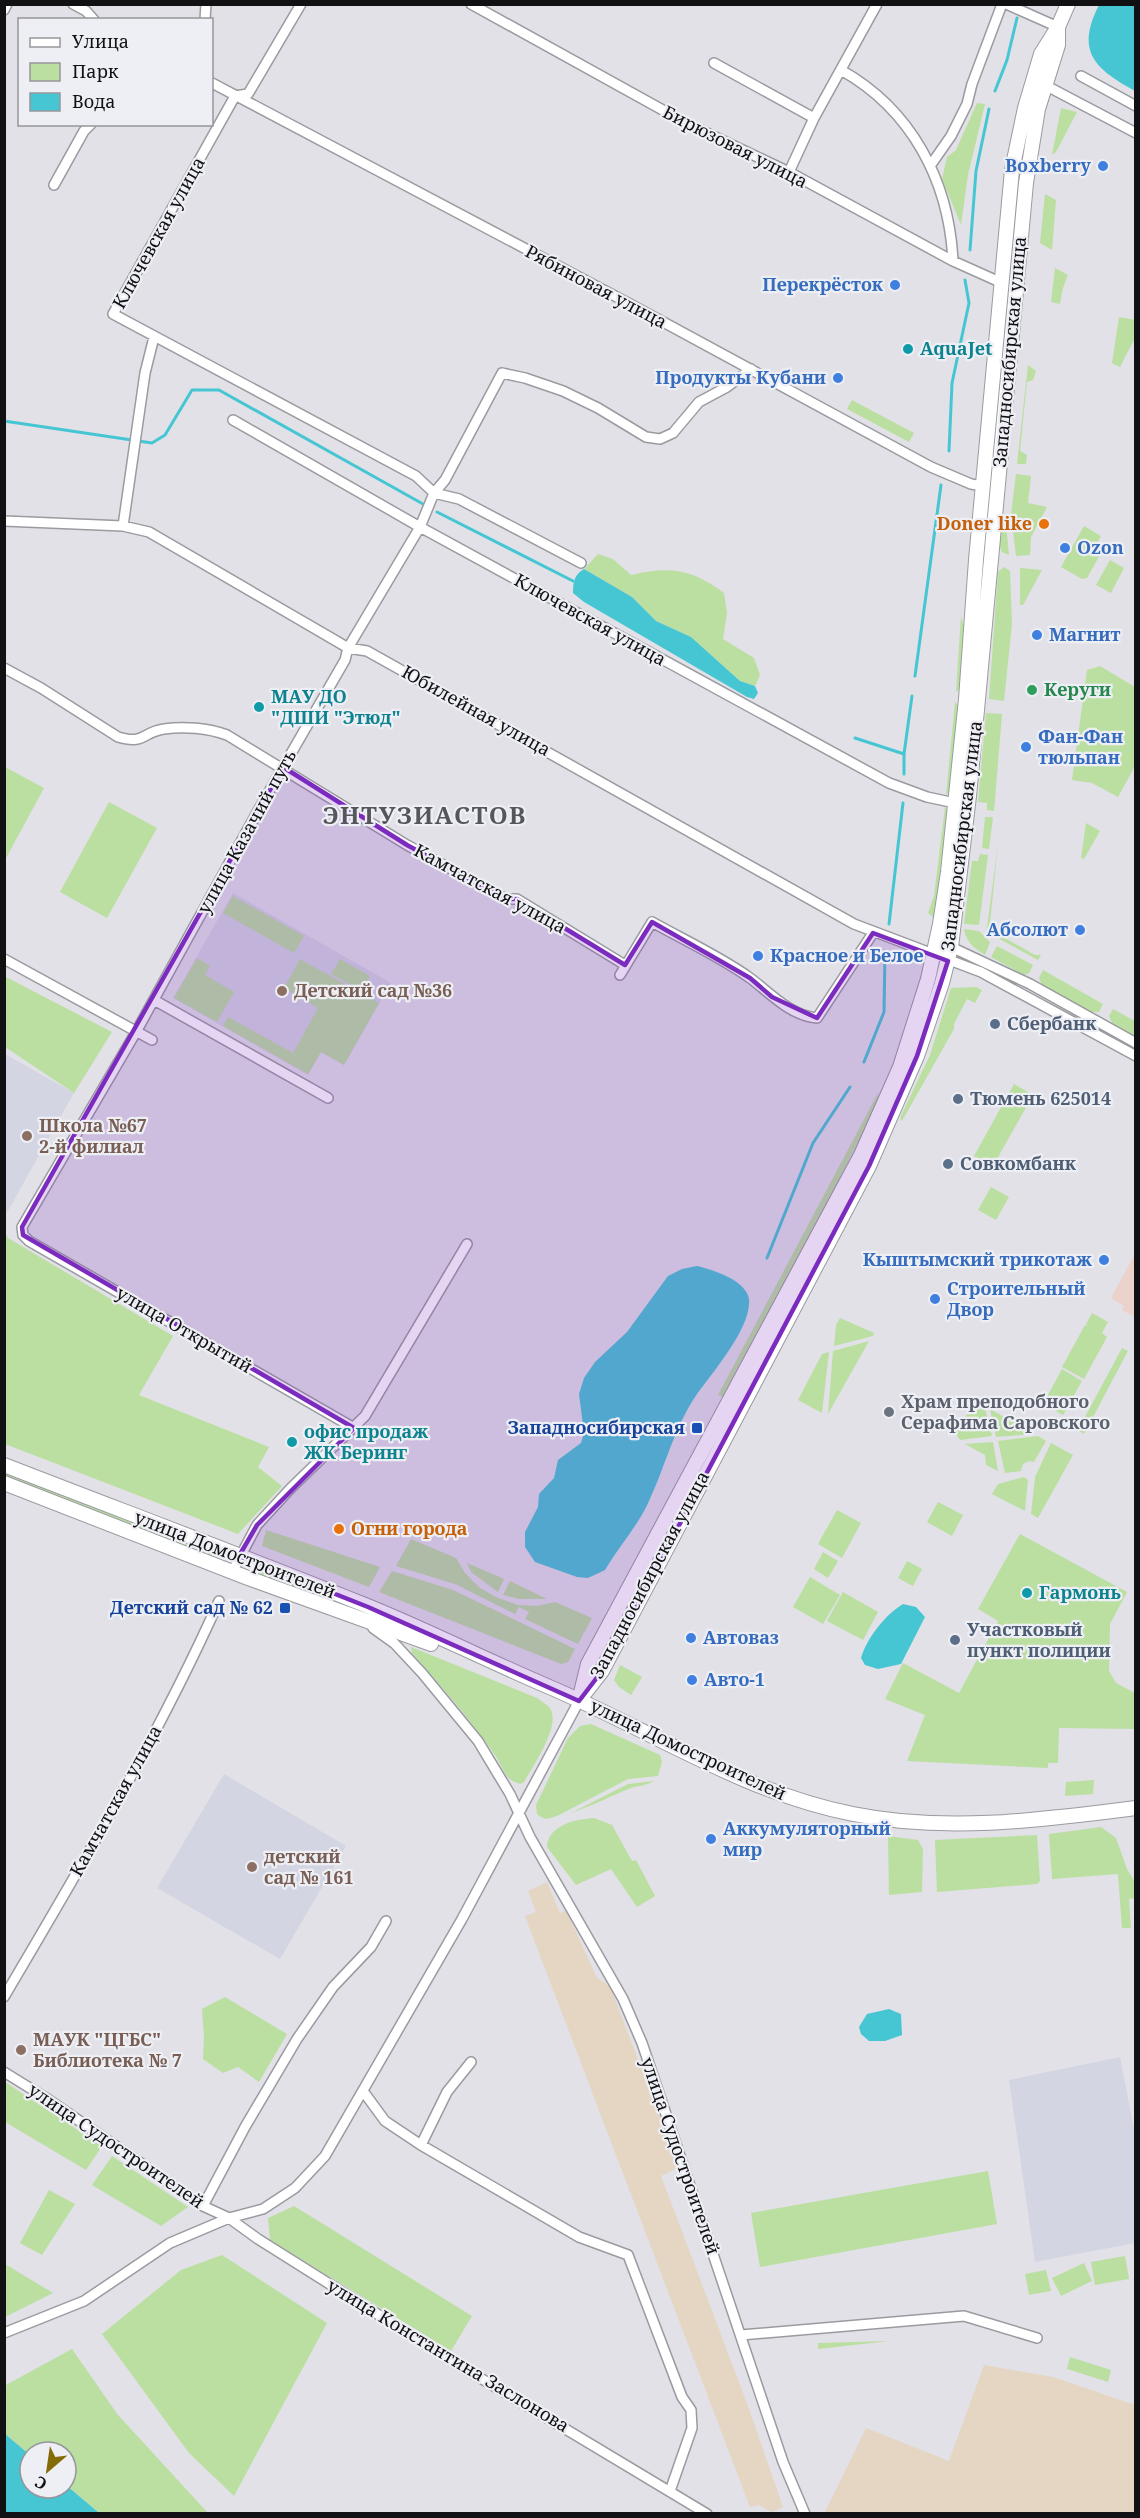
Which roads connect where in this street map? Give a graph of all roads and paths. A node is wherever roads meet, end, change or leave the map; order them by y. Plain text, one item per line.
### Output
1 (7, 4) edge
2 (73, 4) edge
3 (301, 4) edge
4 (471, 4) edge
5 (877, 4) edge
6 (1004, 4) edge
7 (1068, 4) edge
8 (4, 10) edge
9 (92, 18) edge
10 (1058, 27) junction
11 (714, 63) dead end
12 (841, 70) junction
13 (1081, 76) dead end
14 (1039, 82) junction
15 (213, 84) edge
16 (235, 96) junction
17 (1136, 106) edge
18 (814, 118) junction
19 (89, 126) edge
20 (1136, 133) edge
21 (930, 165) junction
22 (789, 172) junction
23 (54, 185) dead end
24 (953, 261) junction
25 (1002, 283) junction
26 (154, 337) junction
27 (751, 369) junction
28 (233, 420) dead end
29 (982, 486) junction
30 (434, 493) junction
31 (4, 521) edge
32 (123, 526) junction
33 (420, 526) junction
34 (581, 563) dead end
35 (348, 648) junction
36 (4, 668) edge
37 (283, 767) junction
38 (955, 803) junction
39 (873, 933) junction
40 (951, 947) junction
41 (934, 953) junction
42 (4, 959) edge
43 (948, 961) junction
44 (625, 965) junction
45 (620, 975) dead end
46 (154, 1000) junction
47 (136, 1032) junction
48 (152, 1040) dead end
49 (1136, 1042) edge
50 (1136, 1056) edge
51 (328, 1098) dead end
52 (22, 1227) joint
53 (466, 1244) dead end
54 (354, 1428) junction
55 (4, 1465) edge
56 (4, 1483) edge
57 (239, 1556) junction
58 (232, 1572) junction
59 (219, 1601) dead end
60 (364, 1621) junction
61 (496, 1665) junction
62 (579, 1701) junction
63 (1136, 1808) edge
64 (519, 1815) junction
65 (386, 1920) dead end
66 (4, 1997) edge
67 (471, 2062) dead end
68 (4, 2072) edge
69 (363, 2091) junction
70 (421, 2145) junction
71 (202, 2205) junction
72 (228, 2218) junction
73 (4, 2333) edge
74 (741, 2335) junction
75 (1036, 2338) dead end
76 (670, 2491) junction
77 (707, 2514) edge
78 (806, 2514) edge

1 - 8 street
2 - 9 street
3 - 16 street
4 - 22 street, Бирюзовая улица
5 - 12 street
6 - 10 street
6 - 21 street
7 - 10 main road, Западносибирская улица
10 - 14 main road, Западносибирская улица
11 - 18 street
12 - 18 street
12 - 21 street
13 - 17 street
14 - 20 street
14 - 25 main road, Западносибирская улица
14 - 40 main road, Западносибирская улица
15 - 16 street, Рябиновая улица
16 - 26 street, Ключевская улица
16 - 27 street, Рябиновая улица
18 - 22 street
19 - 23 street
21 - 24 street
22 - 24 street, Бирюзовая улица
24 - 25 street, Бирюзовая улица
25 - 29 main road, Западносибирская улица
26 - 30 street, Ключевская улица
26 - 32 street
27 - 29 street, Рябиновая улица
27 - 30 street, улица Казачий путь
28 - 33 street, Ключевская улица
29 - 38 main road, Западносибирская улица
30 - 33 street, улица Казачий путь
30 - 34 street, Ключевская улица
31 - 32 street, Юбилейная улица
32 - 35 street, Юбилейная улица
33 - 35 street, улица Казачий путь
33 - 38 street, Ключевская улица
35 - 37 street, улица Казачий путь
35 - 39 street, Юбилейная улица
36 - 37 street, Камчатская улица
37 - 44 street, Камчатская улица
37 - 46 street, улица Казачий путь
38 - 41 main road, Западносибирская улица
39 - 41 street, Юбилейная улица
39 - 44 street
40 - 41 street
40 - 43 main road, Западносибирская улица
40 - 49 street
41 - 43 street, Юбилейная улица
41 - 62 main road, Западносибирская улица
42 - 47 street
43 - 50 street, Юбилейная улица
43 - 62 main road, Западносибирская улица
44 - 45 street
46 - 47 street, улица Казачий путь
46 - 51 street
47 - 48 street
47 - 52 street, улица Казачий путь
52 - 54 street, улица Открытий
53 - 54 street
54 - 57 street
55 - 57 main road, улица Домостроителей
56 - 58 main road, улица Домостроителей
57 - 58 street
57 - 61 main road, улица Домостроителей
58 - 60 main road, улица Домостроителей
59 - 66 street, Камчатская улица
60 - 61 main road, улица Домостроителей
60 - 64 street, улица Судостроителей
61 - 62 main road, улица Домостроителей
62 - 63 main road, улица Домостроителей
62 - 64 street
64 - 69 street
64 - 74 street, улица Судостроителей
65 - 71 street
67 - 70 street
68 - 71 street, улица Судостроителей
69 - 70 street
69 - 72 street
70 - 76 street
71 - 72 street, улица Судостроителей
72 - 73 street
72 - 76 street, улица Константина Заслонова
74 - 75 street
74 - 78 street, улица Судостроителей
76 - 77 street, улица Константина Заслонова

